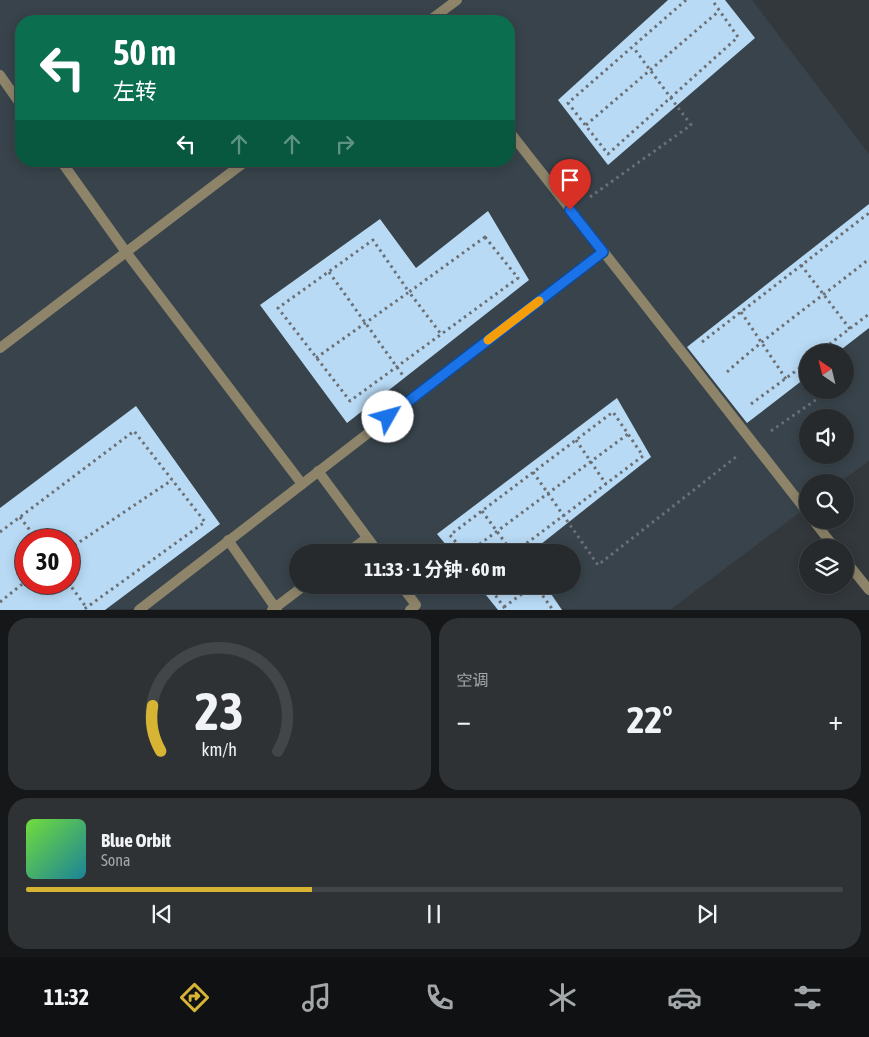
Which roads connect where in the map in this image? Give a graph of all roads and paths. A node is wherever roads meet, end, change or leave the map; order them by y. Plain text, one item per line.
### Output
1 (457, 0) edge
2 (686, 0) edge
3 (712, 0) edge
4 (719, 11) junction
5 (437, 15) edge
6 (633, 46) junction
7 (650, 70) junction
8 (0, 74) edge
9 (15, 95) edge
10 (671, 97) junction
11 (586, 125) junction
12 (515, 139) edge
13 (65, 167) edge
14 (238, 167) edge
15 (570, 210) junction
16 (869, 213) edge
17 (126, 252) junction
18 (603, 252) junction
19 (869, 258) edge
20 (801, 265) junction
21 (329, 272) junction
22 (410, 292) junction
23 (824, 295) junction
24 (741, 312) junction
25 (869, 314) edge
26 (365, 324) junction
27 (850, 329) junction
28 (441, 334) junction
29 (761, 341) junction
30 (830, 344) edge
31 (696, 347) dead end
32 (0, 348) edge
33 (316, 358) junction
34 (398, 366) junction
35 (799, 369) edge
36 (726, 373) dead end
37 (786, 379) junction
38 (416, 395) junction
39 (817, 399) edge
40 (745, 408) dead end
41 (628, 434) junction
42 (576, 440) junction
43 (752, 445) junction
44 (590, 461) junction
45 (318, 471) junction
46 (533, 472) junction
47 (172, 480) junction
48 (302, 484) junction
49 (606, 484) junction
50 (547, 493) junction
51 (799, 502) edge
52 (482, 510) junction
53 (563, 516) junction
54 (20, 517) junction
55 (29, 529) edge
56 (820, 529) edge
57 (497, 531) junction
58 (0, 532) edge
59 (367, 538) junction
60 (828, 539) edge
61 (228, 540) junction
62 (80, 542) edge
63 (359, 544) edge
64 (372, 544) edge
65 (457, 544) edge
66 (480, 544) edge
67 (507, 544) edge
68 (524, 544) edge
69 (854, 571) edge
70 (15, 590) edge
71 (869, 590) edge
72 (75, 594) edge
73 (294, 594) edge
74 (408, 594) edge
75 (495, 594) edge
76 (523, 594) edge
77 (541, 594) edge
78 (0, 602) edge
79 (84, 608) edge
80 (505, 608) edge
81 (275, 609) edge
82 (139, 610) edge
83 (410, 610) edge
84 (553, 610) edge

1 - 5 street
2 - 6 path
3 - 4 path
4 - 7 path
4 - 10 path
6 - 7 path
6 - 11 path
7 - 10 path
7 - 11 path
8 - 9 street
10 - 11 path
10 - 15 path
12 - 15 street
13 - 17 street
14 - 17 street
15 - 18 street
16 - 20 path
17 - 32 street
17 - 48 street
18 - 38 street
18 - 43 street
19 - 23 path
20 - 23 path
20 - 24 path
21 - 22 path
21 - 26 path
21 - 33 path
22 - 26 path
22 - 28 path
22 - 28 path
23 - 27 path
23 - 29 path
24 - 29 path
24 - 31 path
25 - 27 path
26 - 33 path
26 - 34 path
27 - 30 path
28 - 34 path
29 - 36 path
29 - 37 path
33 - 34 path
34 - 38 path
35 - 37 path
37 - 40 path
38 - 45 street
39 - 43 path
41 - 42 path
41 - 44 path
41 - 49 path
42 - 44 path
42 - 46 path
43 - 51 street
43 - 53 path
44 - 49 path
44 - 50 path
45 - 48 street
45 - 59 street
46 - 50 path
46 - 52 path
47 - 54 path
47 - 62 path
47 - 79 path
48 - 61 street
49 - 53 path
50 - 53 path
50 - 57 path
52 - 57 path
52 - 65 path
53 - 68 path
54 - 55 path
54 - 58 path
56 - 60 street
57 - 66 path
57 - 67 path
59 - 63 street
59 - 64 street
61 - 81 street
61 - 82 street
69 - 71 street
70 - 78 path
72 - 79 path
73 - 81 street
74 - 83 street
75 - 80 path
76 - 80 path
77 - 84 path

